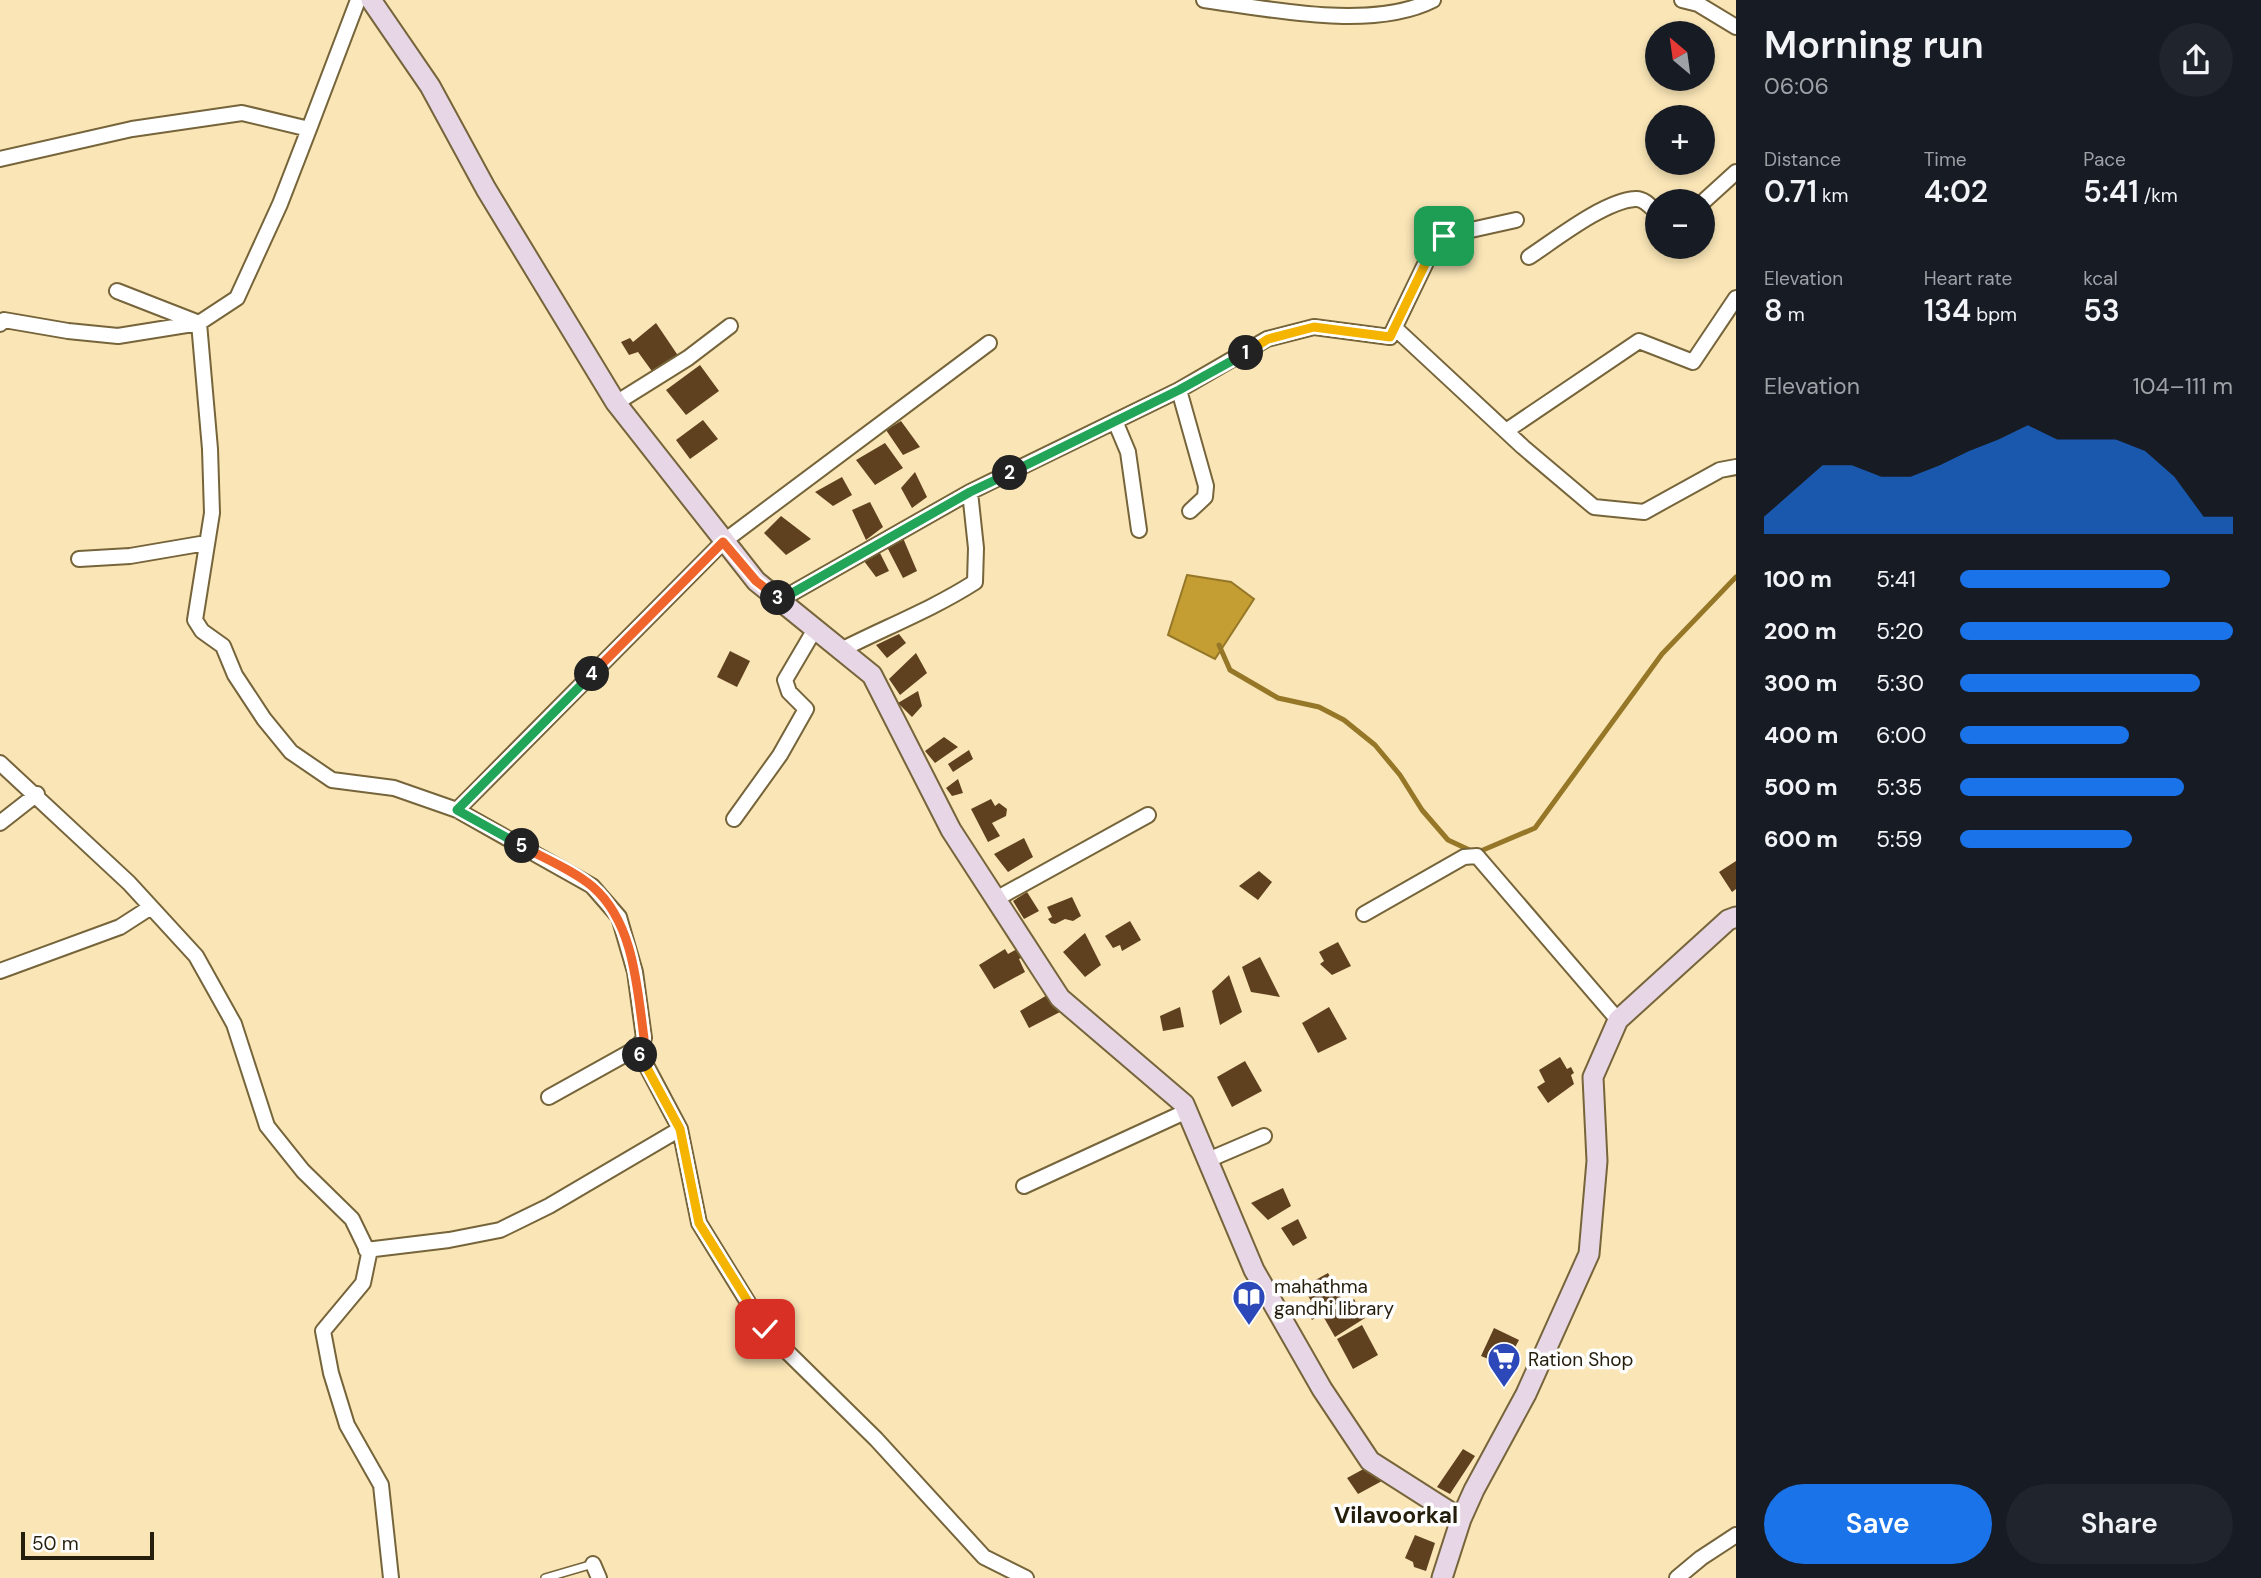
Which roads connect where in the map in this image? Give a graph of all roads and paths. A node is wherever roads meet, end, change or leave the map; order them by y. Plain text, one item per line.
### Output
1 (358, 0) edge
2 (371, 0) edge
3 (1204, 0) edge
4 (1433, 0) edge
5 (1682, 0) edge
6 (1736, 27) edge
7 (309, 129) junction
8 (0, 159) edge
9 (1736, 172) edge
10 (1715, 191) edge
11 (1645, 201) edge
12 (1516, 219) dead end
13 (1529, 257) dead end
14 (117, 291) dead end
15 (1736, 298) edge
16 (199, 323) junction
17 (0, 324) edge
18 (730, 326) dead end
19 (1395, 329) junction
20 (989, 343) dead end
21 (1179, 390) junction
22 (616, 403) junction
23 (1115, 421) junction
24 (1506, 431) junction
25 (1736, 467) edge
26 (970, 492) junction
27 (1190, 511) dead end
28 (1139, 530) dead end
29 (723, 542) junction
30 (206, 543) junction
31 (79, 559) dead end
32 (780, 600) junction
33 (815, 628) junction
34 (841, 650) junction
35 (0, 763) edge
36 (37, 794) junction
37 (457, 810) junction
38 (1148, 815) dead end
39 (734, 819) dead end
40 (0, 823) edge
41 (996, 899) junction
42 (151, 907) junction
43 (1364, 914) dead end
44 (1736, 917) edge
45 (0, 971) edge
46 (1618, 1020) junction
47 (637, 1048) junction
48 (549, 1097) dead end
49 (1187, 1111) junction
50 (680, 1129) junction
51 (1264, 1136) dead end
52 (1208, 1160) junction
53 (1024, 1186) dead end
54 (366, 1250) junction
55 (1461, 1519) junction
56 (1736, 1535) edge
57 (596, 1571) edge
58 (391, 1578) edge
59 (545, 1578) edge
60 (1026, 1578) edge
61 (1442, 1578) edge
62 (1677, 1578) edge

1 - 7 street
2 - 22 street
3 - 4 street
5 - 6 street
7 - 8 street
7 - 16 street
9 - 10 street
11 - 13 street
12 - 19 street
14 - 16 street
15 - 24 street
16 - 17 street
16 - 30 street
18 - 22 street
19 - 21 street
19 - 24 street
20 - 29 street
21 - 23 street
21 - 27 street
22 - 29 street
23 - 26 street
23 - 28 street
24 - 25 street
26 - 32 street
26 - 34 street
29 - 32 street
29 - 37 street
30 - 31 street
30 - 37 street
32 - 33 street
33 - 34 street
33 - 39 street
34 - 41 street
35 - 36 street
36 - 40 street
36 - 42 street
37 - 47 street
38 - 41 street
41 - 49 street
42 - 45 street
42 - 54 street
43 - 46 street
44 - 46 street
46 - 55 street
47 - 48 street
47 - 50 street
49 - 52 street
49 - 53 street
50 - 54 street
50 - 60 street
51 - 52 street
52 - 55 street
54 - 58 street
55 - 61 street
56 - 62 street
57 - 59 lane

